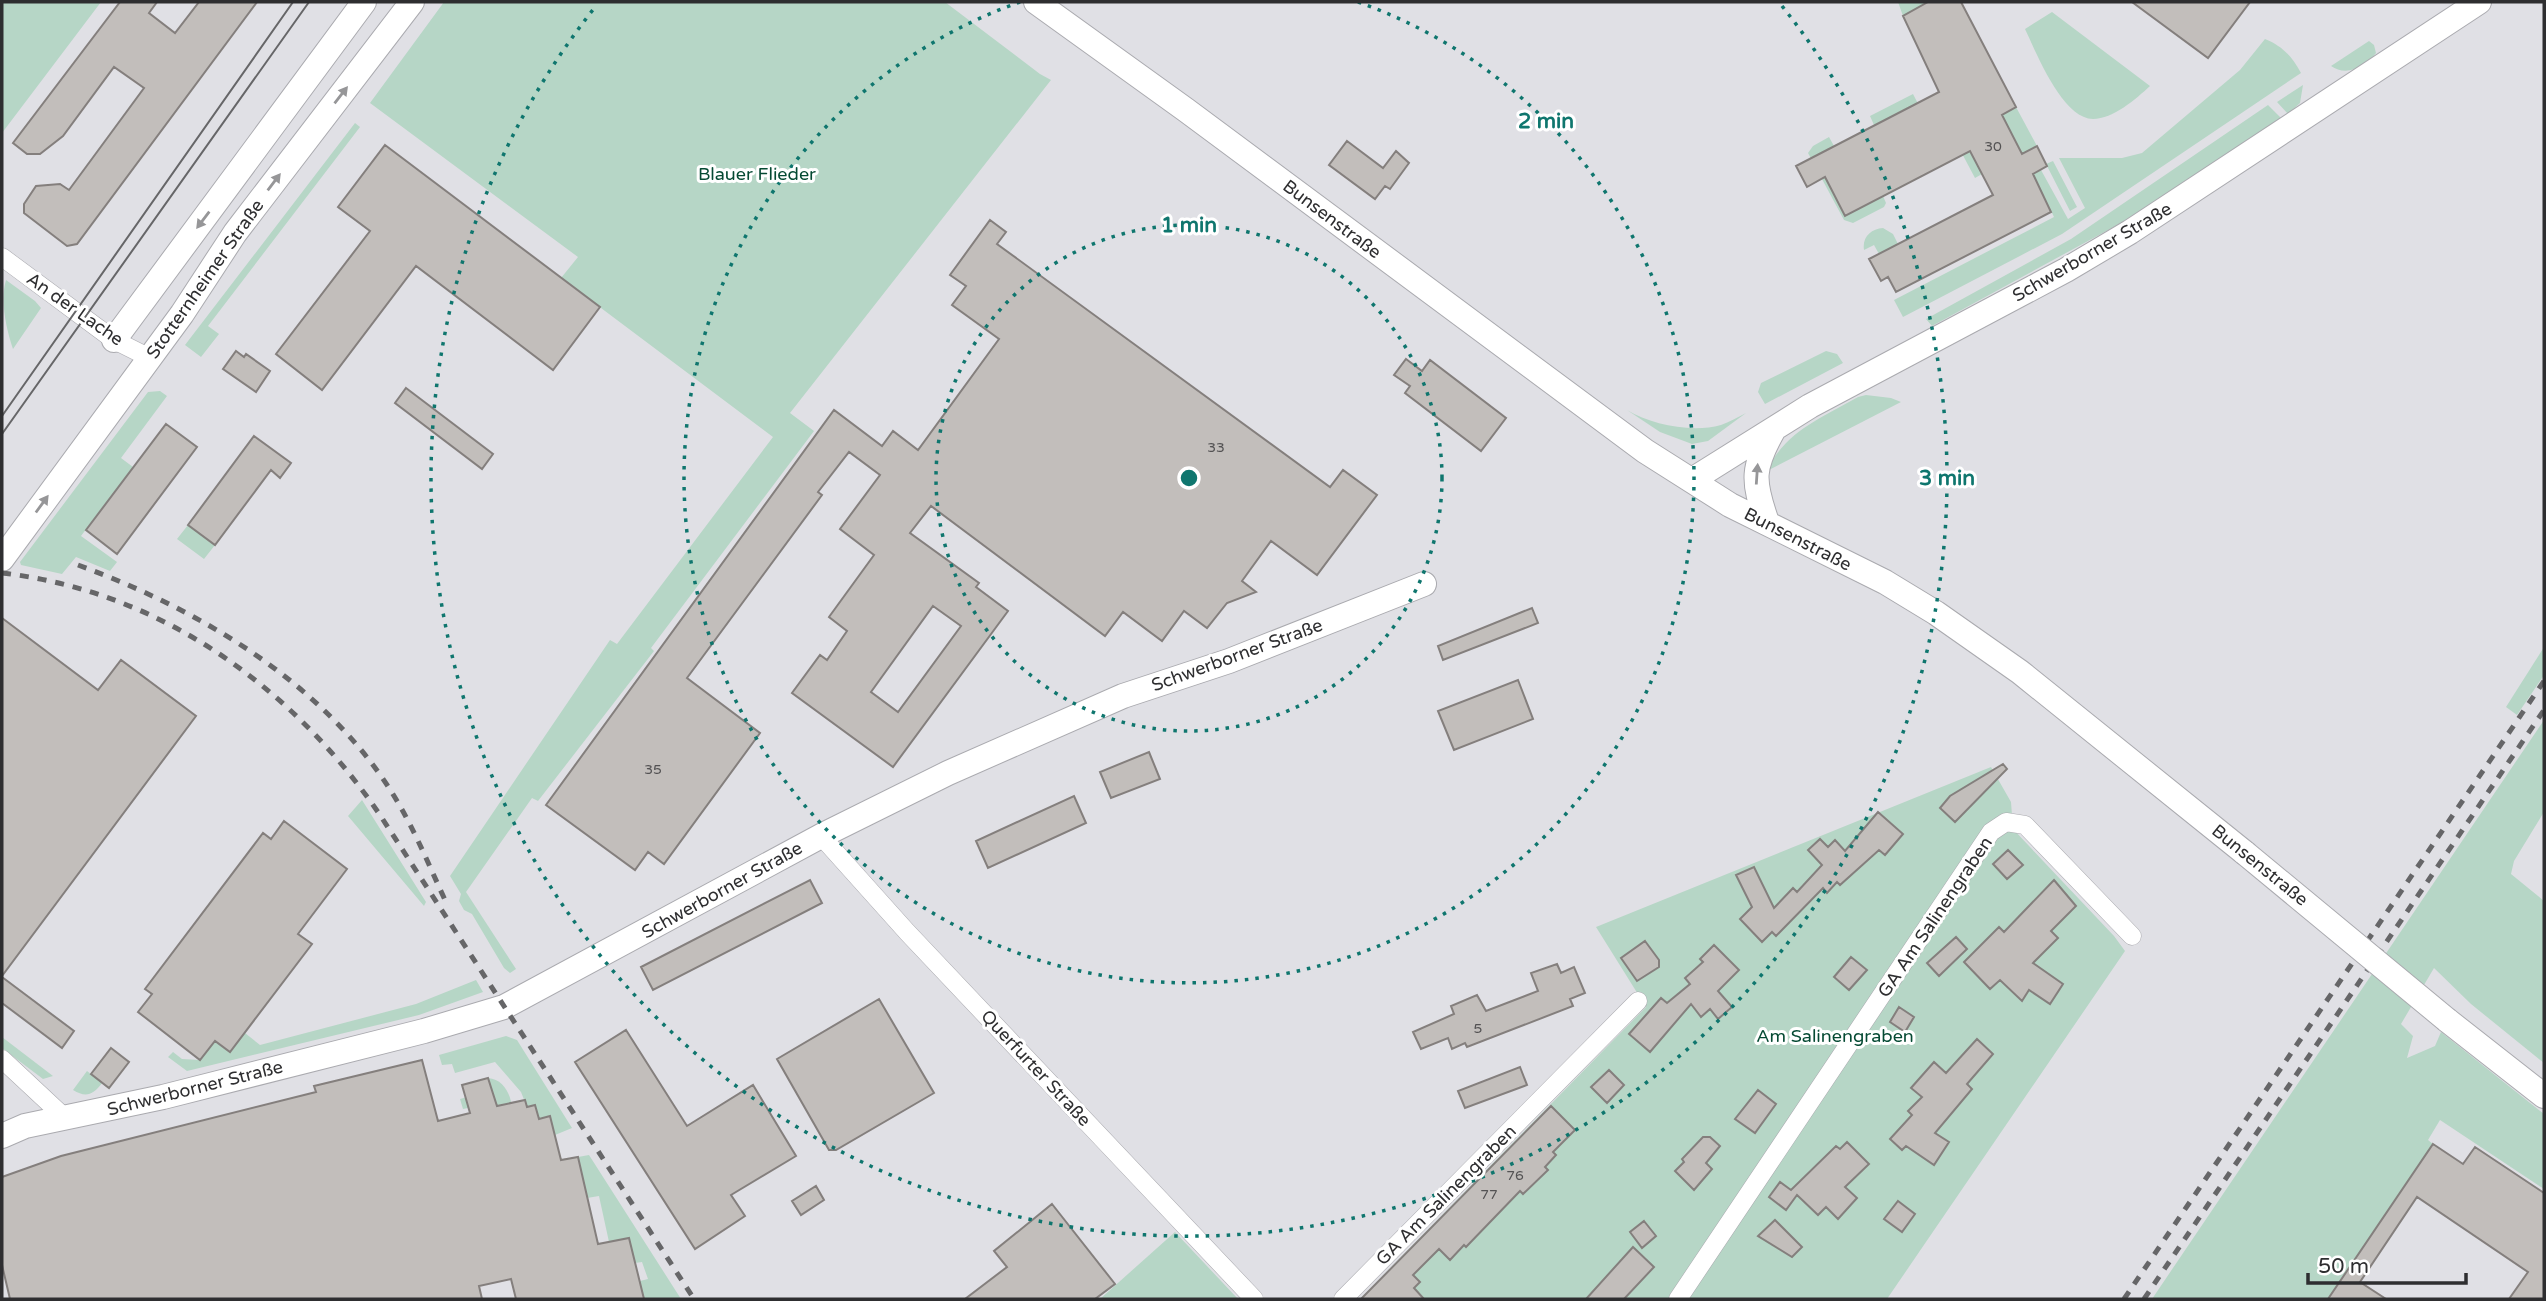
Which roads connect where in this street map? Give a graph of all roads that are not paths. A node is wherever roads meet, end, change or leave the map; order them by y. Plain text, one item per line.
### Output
1 (365, 2) edge
2 (412, 2) edge
3 (1036, 2) edge
4 (2479, 2) edge
5 (2, 257) edge
6 (114, 340) junction
7 (150, 358) junction
8 (1774, 429) junction
9 (1692, 480) junction
10 (1767, 522) junction
11 (2, 559) edge
12 (1424, 584) dead end
13 (821, 835) junction
14 (2132, 936) dead end
15 (1638, 1001) dead end
16 (2, 1059) edge
17 (2544, 1096) edge
18 (63, 1116) junction
19 (2, 1136) edge
20 (1254, 1299) edge
21 (1343, 1299) edge
22 (1678, 1299) edge

1 -> 6 main road, Stotternheimer Straße
7 -> 2 main road, Stotternheimer Straße
3 - 9 main road, Bunsenstraße
4 - 8 main road, Schwerborner Straße
5 - 6 street, An der Lache
6 - 7 street, An der Lache
11 -> 7 main road, Stotternheimer Straße
8 - 9 main road, Schwerborner Straße
10 -> 8 main road
9 - 10 main road, Bunsenstraße
10 - 17 main road, Bunsenstraße, bridge
12 - 13 main road, Schwerborner Straße
13 - 18 main road, Schwerborner Straße
13 - 20 street, Querfurter Straße
14 - 22 street, GA Am Salinengraben
15 - 21 street, GA Am Salinengraben
16 - 18 street
18 - 19 main road, Schwerborner Straße

